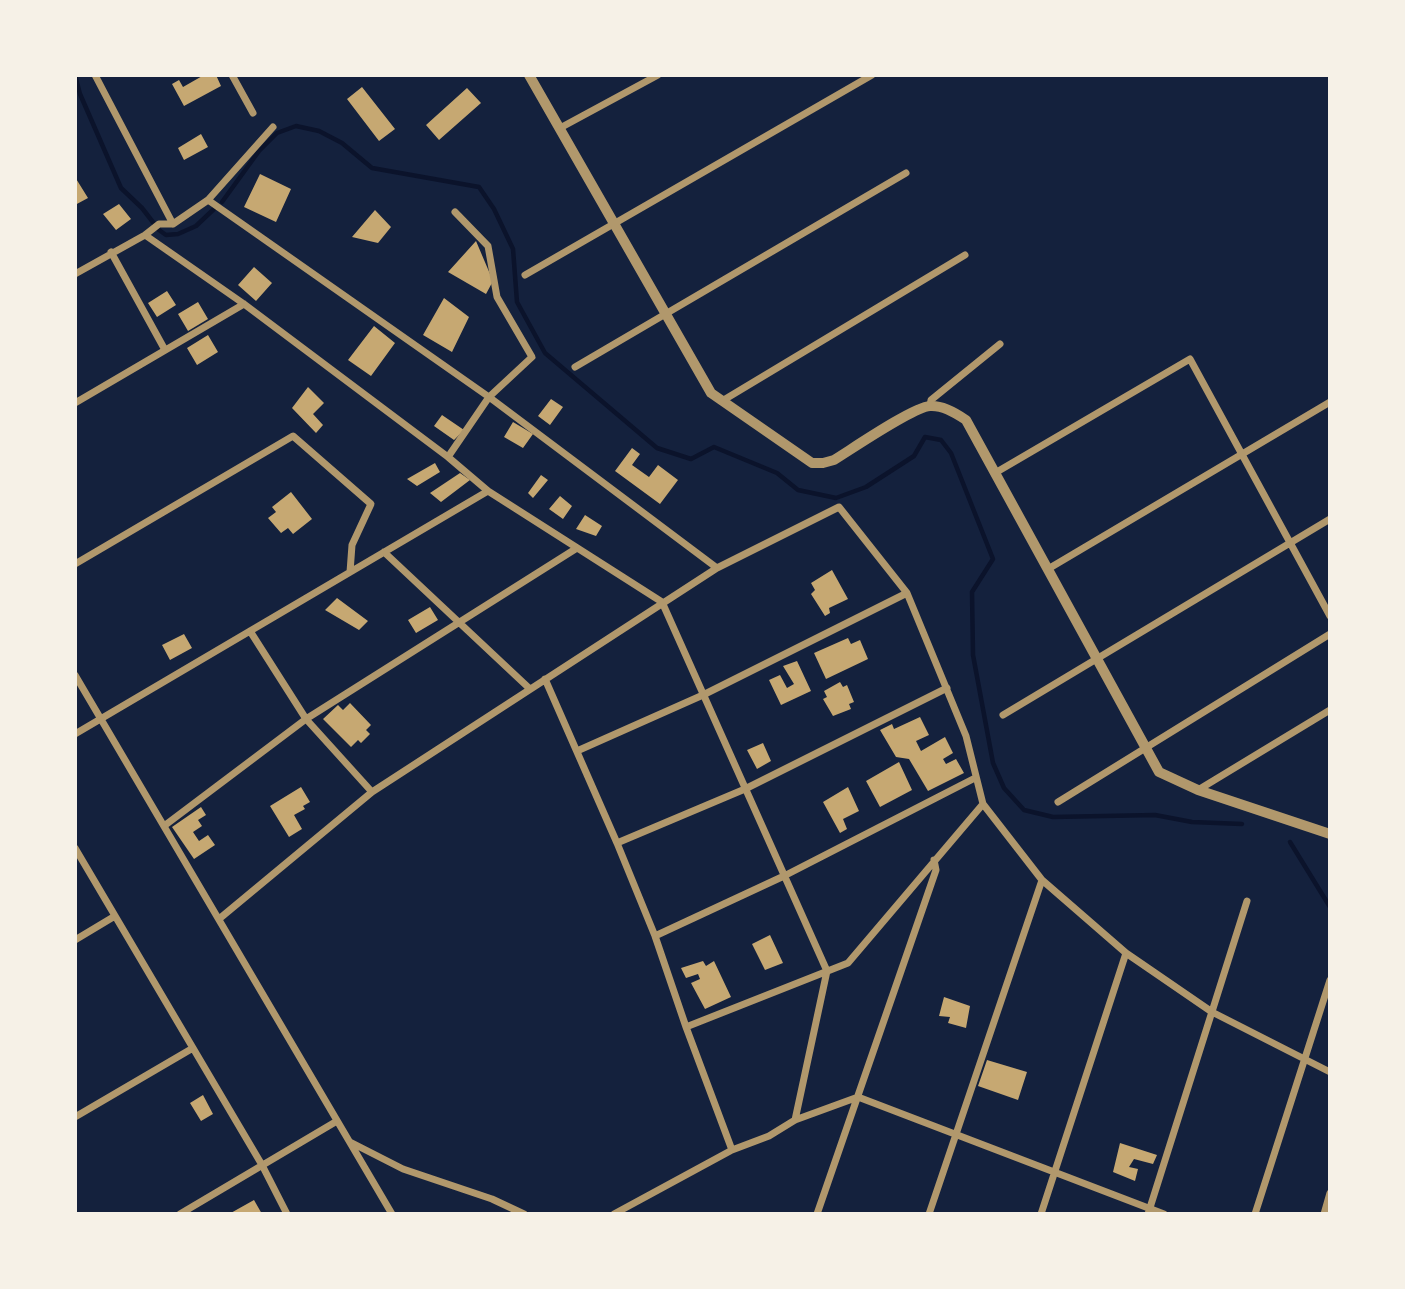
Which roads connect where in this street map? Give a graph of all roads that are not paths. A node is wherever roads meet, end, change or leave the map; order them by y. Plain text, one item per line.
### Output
1 (95, 75) edge
2 (232, 75) edge
3 (530, 75) edge
4 (659, 75) edge
5 (872, 75) edge
6 (253, 113) dead end
7 (273, 127) dead end
8 (560, 128) junction
9 (906, 173) dead end
10 (208, 200) junction
11 (455, 212) dead end
12 (173, 224) junction
13 (614, 224) junction
14 (148, 232) junction
15 (111, 252) junction
16 (965, 255) dead end
17 (75, 274) edge
18 (525, 275) dead end
19 (244, 304) junction
20 (666, 314) junction
21 (1000, 345) dead end
22 (165, 350) junction
23 (575, 367) dead end
24 (489, 397) junction
25 (722, 401) junction
26 (1330, 402) edge
27 (75, 403) edge
28 (930, 406) junction
29 (1242, 454) junction
30 (448, 457) junction
31 (995, 474) junction
32 (488, 491) junction
33 (1330, 519) edge
34 (1290, 543) junction
35 (577, 548) junction
36 (384, 552) junction
37 (75, 564) edge
38 (717, 568) junction
39 (1048, 569) junction
40 (350, 572) junction
41 (907, 593) junction
42 (662, 602) junction
43 (1330, 616) edge
44 (459, 622) junction
45 (250, 631) junction
46 (1330, 634) edge
47 (1097, 659) junction
48 (75, 675) edge
49 (545, 679) junction
50 (530, 688) junction
51 (947, 688) junction
52 (703, 695) junction
53 (1330, 710) edge
54 (1003, 715) dead end
55 (101, 719) junction
56 (306, 719) junction
57 (75, 734) edge
58 (1146, 748) junction
59 (577, 751) junction
60 (975, 778) junction
61 (745, 789) junction
62 (1198, 790) junction
63 (372, 792) junction
64 (1058, 802) dead end
65 (983, 804) junction
66 (164, 826) junction
67 (1329, 833) edge
68 (617, 843) junction
69 (75, 848) edge
70 (934, 860) junction
71 (784, 876) junction
72 (1042, 880) junction
73 (1247, 901) dead end
74 (115, 916) junction
75 (219, 919) junction
76 (655, 936) junction
77 (75, 940) edge
78 (1126, 953) junction
79 (827, 971) junction
80 (1330, 980) edge
81 (1212, 1012) junction
82 (686, 1027) junction
83 (193, 1048) junction
84 (1305, 1059) junction
85 (1330, 1072) edge
86 (858, 1097) junction
87 (75, 1117) edge
88 (796, 1120) junction
89 (337, 1121) junction
90 (956, 1134) junction
91 (349, 1142) junction
92 (732, 1150) junction
93 (262, 1166) junction
94 (1054, 1173) junction
95 (1330, 1193) edge
96 (1148, 1211) edge
97 (180, 1214) edge
98 (287, 1214) edge
99 (391, 1214) edge
100 (524, 1214) edge
101 (614, 1214) edge
102 (817, 1214) edge
103 (929, 1214) edge
104 (1041, 1214) edge
105 (1164, 1214) edge
106 (1255, 1214) edge
107 (1324, 1214) edge

1 - 12 street
2 - 6 street
3 - 8 street
4 - 8 street
5 - 13 street
7 - 10 street
8 - 13 street
9 - 20 street
10 - 12 street
10 - 24 street
11 - 24 street
12 - 14 street
13 - 18 street
13 - 20 street
14 - 15 street
14 - 19 street
15 - 17 street
15 - 22 street
16 - 25 street
19 - 22 street
19 - 30 street
20 - 23 street
20 - 25 street
21 - 28 street
22 - 27 street
24 - 30 street
24 - 38 street
25 - 28 street
26 - 29 street
28 - 31 street
29 - 31 street
29 - 34 street
29 - 39 street
30 - 32 street
31 - 39 street
32 - 35 street
32 - 36 street
33 - 34 street
34 - 43 street
34 - 47 street
35 - 42 street
35 - 44 street
36 - 40 street
36 - 44 street
37 - 40 street
38 - 41 street
38 - 42 street
39 - 47 street
40 - 45 street
41 - 51 street
41 - 52 street
42 - 49 street
42 - 52 street
44 - 50 street
44 - 56 street
45 - 55 street
45 - 56 street
46 - 58 street
47 - 54 street
47 - 58 street
48 - 55 street
49 - 50 street
49 - 59 street
50 - 63 street
51 - 60 street
51 - 61 street
52 - 59 street
52 - 61 street
53 - 62 street
55 - 57 street
55 - 66 street
56 - 63 street
56 - 66 street
58 - 62 street
58 - 64 street
59 - 68 street
60 - 65 street
60 - 71 street
61 - 68 street
61 - 71 street
62 - 67 street
63 - 75 street
65 - 70 street
65 - 72 street
66 - 75 street
68 - 76 street
69 - 74 street
70 - 79 street
70 - 86 street
71 - 76 street
71 - 79 street
72 - 78 street
72 - 90 street
73 - 81 street
74 - 77 street
74 - 83 street
75 - 89 street
76 - 82 street
78 - 81 street
78 - 94 street
79 - 82 street
79 - 88 street
80 - 84 street
81 - 84 street
81 - 96 street
82 - 92 street
83 - 87 street
83 - 93 street
84 - 85 street
84 - 106 street
86 - 88 street
86 - 90 street
86 - 102 street
88 - 92 street
89 - 91 street
89 - 93 street
90 - 94 street
90 - 103 street
91 - 99 street
91 - 100 street
92 - 101 street
93 - 97 street
93 - 98 street
94 - 96 street
94 - 104 street
95 - 107 street
96 - 105 street

